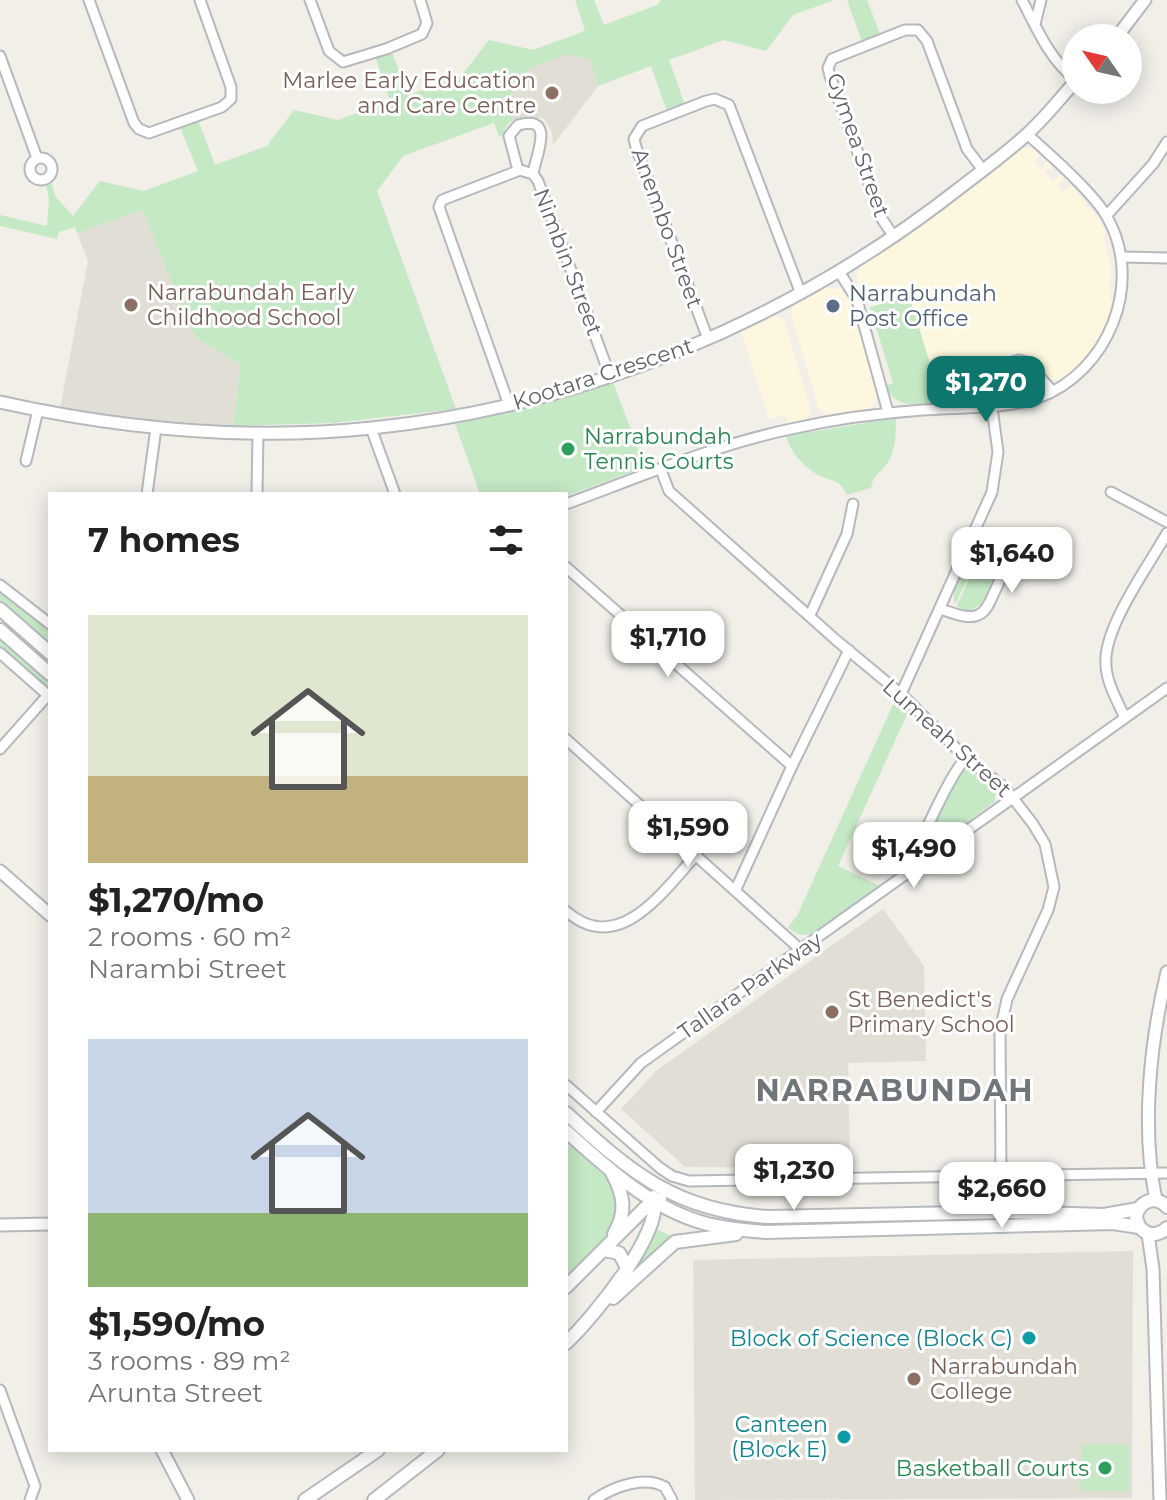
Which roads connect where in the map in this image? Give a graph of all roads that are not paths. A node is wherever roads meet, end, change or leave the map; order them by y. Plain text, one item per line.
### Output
1 (89, 0) edge
2 (200, 0) edge
3 (310, 0) edge
4 (420, 0) edge
5 (1022, 0) edge
6 (1041, 0) edge
7 (1145, 0) edge
8 (1035, 24) junction
9 (1127, 24) edge
10 (0, 56) edge
11 (1062, 67) edge
12 (1062, 95) edge
13 (1027, 134) junction
14 (1167, 142) edge
15 (37, 158) dead end
16 (518, 170) junction
17 (983, 170) junction
18 (533, 174) junction
19 (1107, 215) junction
20 (894, 237) junction
21 (1122, 257) junction
22 (1167, 258) edge
23 (840, 273) junction
24 (801, 294) junction
25 (708, 339) junction
26 (610, 376) junction
27 (1052, 391) junction
28 (0, 402) edge
29 (509, 405) junction
30 (967, 407) junction
31 (992, 408) junction
32 (38, 410) junction
33 (888, 412) junction
34 (156, 428) junction
35 (371, 428) junction
36 (258, 433) junction
37 (26, 461) dead end
38 (661, 470) junction
39 (147, 492) edge
40 (257, 492) edge
41 (394, 492) edge
42 (1111, 492) dead end
43 (568, 503) edge
44 (853, 504) dead end
45 (1167, 522) edge
46 (1167, 533) edge
47 (973, 534) junction
48 (568, 569) edge
49 (0, 585) edge
50 (0, 609) edge
51 (940, 609) junction
52 (810, 615) junction
53 (48, 622) edge
54 (0, 630) edge
55 (849, 650) junction
56 (48, 651) edge
57 (0, 653) edge
58 (48, 672) edge
59 (1167, 688) edge
60 (901, 694) junction
61 (48, 695) edge
62 (48, 697) edge
63 (1125, 718) junction
64 (568, 741) edge
65 (0, 749) edge
66 (966, 758) junction
67 (792, 766) junction
68 (1013, 798) junction
69 (927, 831) junction
70 (945, 847) junction
71 (697, 854) junction
72 (913, 870) junction
73 (0, 871) edge
74 (736, 889) junction
75 (568, 912) edge
76 (48, 913) edge
77 (801, 950) junction
78 (1167, 972) edge
79 (568, 1087) edge
80 (596, 1112) junction
81 (571, 1127) edge
82 (610, 1170) junction
83 (1150, 1173) junction
84 (1167, 1173) edge
85 (1001, 1177) junction
86 (675, 1196) junction
87 (655, 1202) junction
88 (1156, 1204) edge
89 (862, 1215) junction
90 (48, 1224) edge
91 (0, 1225) edge
92 (873, 1228) junction
93 (763, 1231) junction
94 (1153, 1231) edge
95 (604, 1250) junction
96 (627, 1267) junction
97 (568, 1285) edge
98 (578, 1331) junction
99 (568, 1341) edge
100 (0, 1390) edge
101 (163, 1452) edge
102 (375, 1452) edge
103 (435, 1452) edge
104 (314, 1499) edge
105 (30, 1500) edge
106 (188, 1500) edge
107 (374, 1500) edge
108 (594, 1500) edge
109 (672, 1500) edge
110 (1160, 1500) edge

1 - 2 street
3 - 4 street
5 - 8 street
6 - 8 street
7 - 9 street
8 - 11 street
10 - 15 street
12 - 13 street, Kootara Crescent
13 - 17 street, Kootara Crescent
13 - 19 street
14 - 19 street
16 - 18 street, Nimbin Street
16 - 18 street
16 - 29 street, Nimbin Street
17 - 20 street, Kootara Crescent
17 - 20 street, Gymea Street
18 - 26 street, Nimbin Street
19 - 21 street
20 - 23 street, Kootara Crescent
21 - 22 street
21 - 27 street
23 - 24 street, Kootara Crescent
23 - 33 street
24 - 25 street, Kootara Crescent
24 - 25 street, Anembo Street
25 - 26 street, Kootara Crescent
26 - 29 street, Kootara Crescent
27 - 30 street
27 - 31 street
28 - 32 street, Kootara Crescent
29 - 35 street, Kootara Crescent
30 - 31 street
30 - 33 street
31 - 47 street
32 - 34 street, Kootara Crescent
32 - 37 street
33 - 38 street
34 - 36 street, Kootara Crescent
34 - 39 street
35 - 36 street, Kootara Crescent
35 - 41 street
36 - 40 street
38 - 43 street
38 - 52 street, Lumeah Street
42 - 45 street
44 - 52 street
46 - 63 street
47 - 51 street
47 - 51 street
48 - 67 street
49 - 53 street
50 - 56 main road
51 - 60 street
52 - 55 street, Lumeah Street
54 - 58 main road
55 - 60 street, Lumeah Street
55 - 67 street
57 - 61 street
59 - 63 street, Tallara Parkway
60 - 66 street, Lumeah Street
62 - 65 street
63 - 68 street, Tallara Parkway
64 - 71 street
66 - 68 street, Lumeah Street
66 - 69 street
67 - 74 street
68 - 70 street, Tallara Parkway
68 - 85 street, Lumeah Street
69 - 70 street
69 - 72 street
70 - 72 street, Tallara Parkway
71 - 74 street
71 - 75 street
72 - 77 street, Tallara Parkway
73 - 76 street
74 - 77 street
77 - 80 street, Tallara Parkway
78 - 83 street
79 - 80 street
80 - 85 street
81 - 82 main road
81 - 86 main road
81 - 87 main road
82 - 87 main road
82 - 95 main road
83 - 84 street
83 - 85 street
83 - 88 street
86 - 87 main road
86 - 89 main road
87 - 93 main road
87 - 95 main road
87 - 96 main road
88 - 89 main road
88 - 94 main road
89 - 92 main road
90 - 91 street
92 - 93 main road
92 - 94 main road
93 - 98 main road
94 - 110 street
95 - 96 main road
95 - 97 main road
96 - 98 main road
98 - 99 main road
100 - 105 street
101 - 106 street
102 - 104 main road
103 - 107 main road
108 - 109 street

